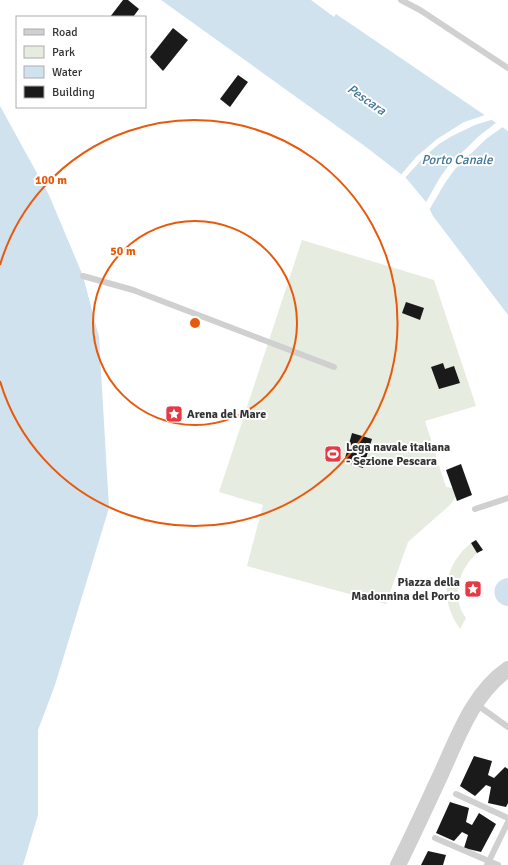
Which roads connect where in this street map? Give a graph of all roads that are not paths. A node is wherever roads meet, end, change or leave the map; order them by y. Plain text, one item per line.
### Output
1 (401, 0) edge
2 (508, 68) edge
3 (84, 276) dead end
4 (334, 367) dead end
5 (508, 498) edge
6 (475, 509) dead end
7 (508, 670) edge
8 (476, 704) junction
9 (507, 724) edge
10 (456, 794) dead end
11 (508, 818) edge
12 (508, 822) edge
13 (435, 838) dead end
14 (488, 863) edge
15 (398, 865) edge
16 (498, 865) edge

1 - 2 lane
3 - 4 lane
5 - 6 lane
7 - 8 street
8 - 9 lane
8 - 15 street
10 - 11 lane
12 - 14 lane
13 - 14 lane
14 - 16 lane

